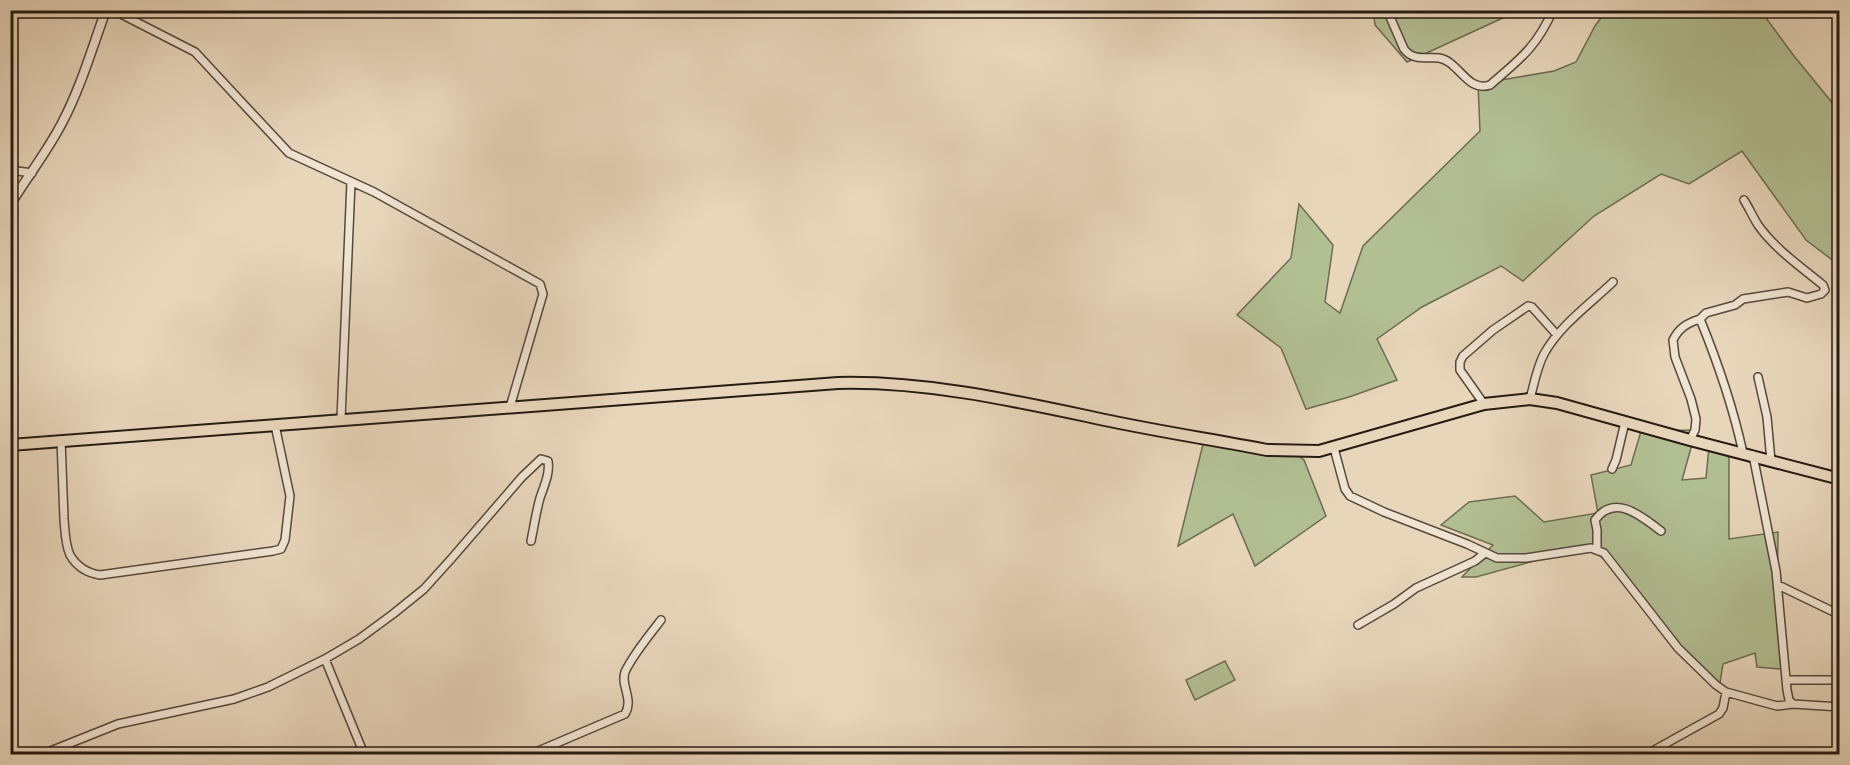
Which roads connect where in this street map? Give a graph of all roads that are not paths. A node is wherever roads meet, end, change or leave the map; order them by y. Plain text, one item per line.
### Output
1 (106, 10) edge
2 (112, 10) edge
3 (1387, 10) edge
4 (1552, 10) edge
5 (10, 170) edge
6 (32, 173) junction
7 (351, 182) junction
8 (1744, 200) dead end
9 (10, 205) edge
10 (1613, 282) dead end
11 (1700, 319) junction
12 (1557, 335) junction
13 (1758, 377) dead end
14 (1530, 399) junction
15 (1484, 404) junction
16 (510, 407) junction
17 (341, 419) junction
18 (1625, 422) junction
19 (275, 425) junction
20 (61, 440) junction
21 (1690, 440) junction
22 (10, 445) edge
23 (1334, 448) junction
24 (1748, 454) junction
25 (1771, 461) junction
26 (1612, 469) dead end
27 (1839, 476) edge
28 (1661, 531) dead end
29 (531, 541) dead end
30 (1597, 550) junction
31 (1485, 553) junction
32 (1778, 585) junction
33 (1836, 613) dead end
34 (661, 620) dead end
35 (1358, 625) dead end
36 (325, 659) junction
37 (1786, 680) junction
38 (1839, 680) edge
39 (1726, 692) junction
40 (1793, 704) junction
41 (1839, 707) edge
42 (43, 754) edge
43 (364, 754) edge
44 (531, 754) edge
45 (1647, 754) edge

1 - 6 street
2 - 7 street
3 - 4 street
5 - 6 street
6 - 9 street
7 - 16 street
7 - 17 street
8 - 11 street
10 - 12 street
11 - 21 street
11 - 24 street
12 - 14 street
12 - 15 street
13 - 25 street
14 - 15 main road
14 - 18 main road
15 - 23 main road
16 - 17 main road
16 - 23 main road
17 - 19 main road
18 - 21 main road
18 - 26 street
19 - 20 main road
19 - 20 street
20 - 22 main road
21 - 24 main road
23 - 31 street
24 - 25 main road
24 - 32 street
25 - 27 main road
28 - 30 street
29 - 36 street
30 - 31 street
30 - 39 street
31 - 35 street
32 - 33 street
32 - 37 street
34 - 44 street
36 - 42 street
36 - 43 street
37 - 38 street
37 - 40 street
39 - 40 street
39 - 45 street
40 - 41 street

